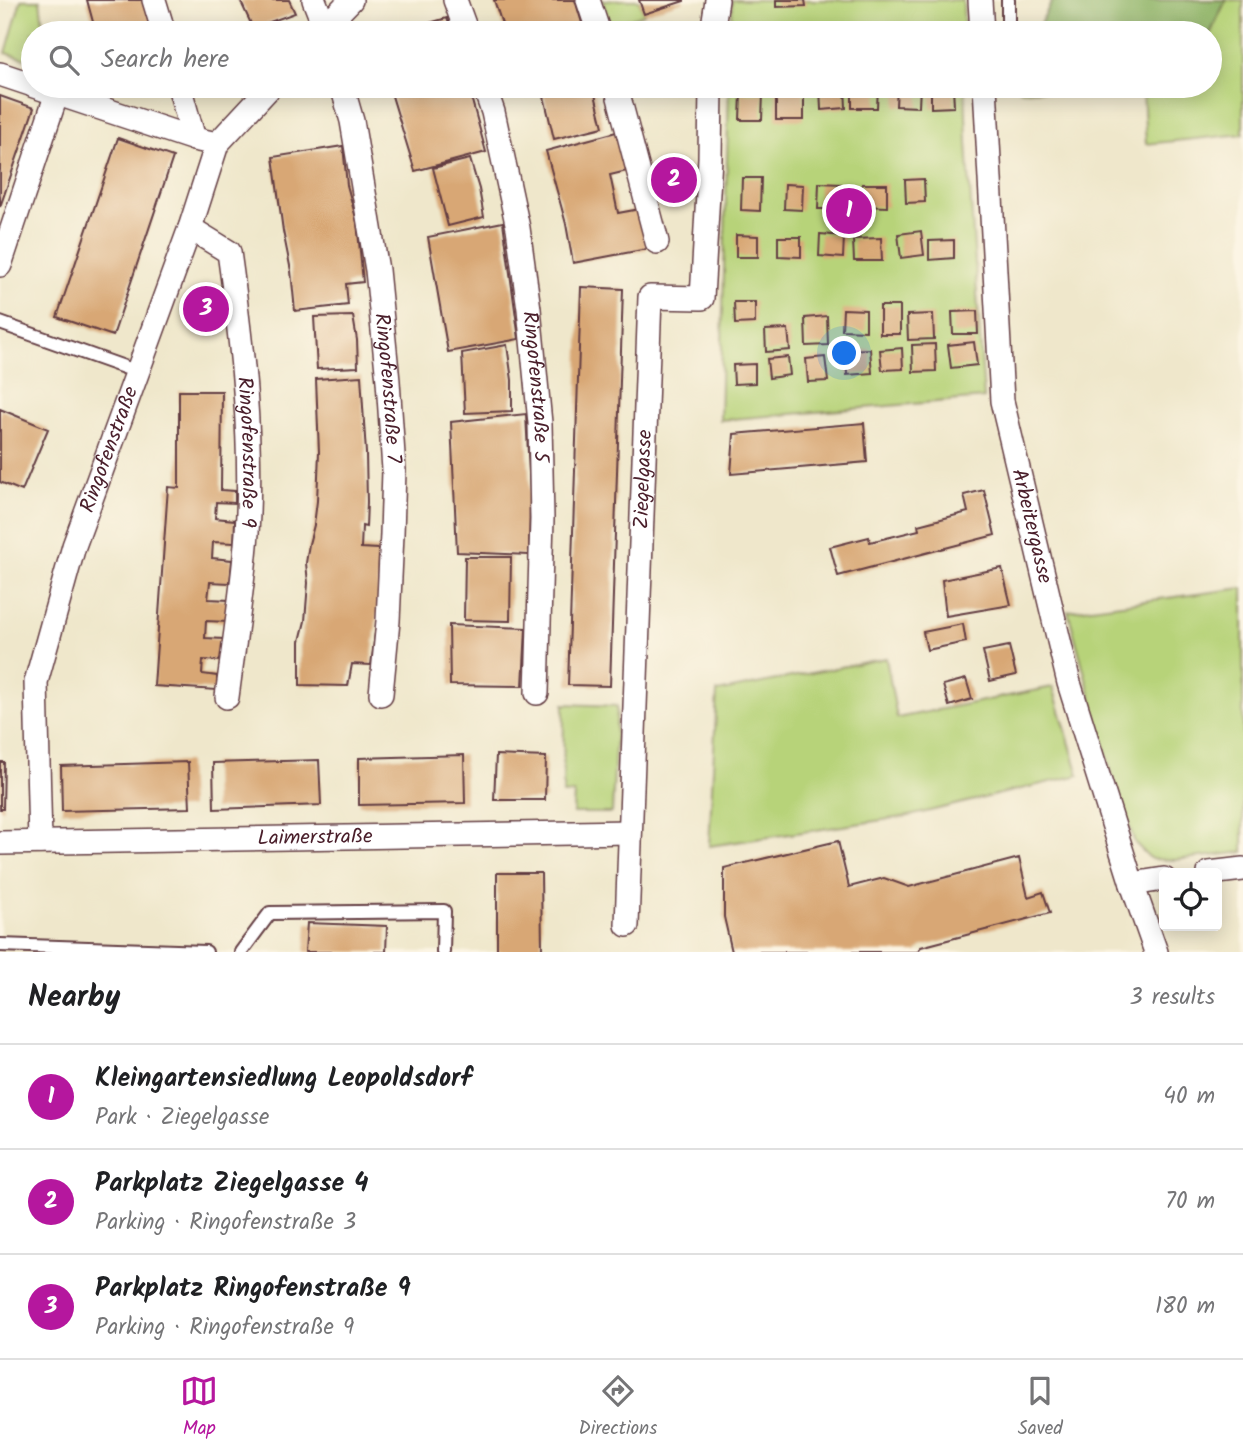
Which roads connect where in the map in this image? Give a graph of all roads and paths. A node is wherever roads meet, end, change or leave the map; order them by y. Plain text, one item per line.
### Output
1 (154, 0) edge
2 (314, 0) edge
3 (351, 0) edge
4 (455, 0) edge
5 (588, 0) edge
6 (716, 0) edge
7 (980, 0) edge
8 (1008, 0) edge
9 (160, 21) edge
10 (321, 21) edge
11 (333, 21) edge
12 (463, 21) edge
13 (595, 21) edge
14 (713, 21) edge
15 (981, 21) edge
16 (1008, 21) edge
17 (0, 74) edge
18 (21, 81) edge
19 (55, 98) edge
20 (72, 98) edge
21 (182, 98) edge
22 (260, 98) edge
23 (345, 98) edge
24 (488, 98) edge
25 (619, 98) edge
26 (711, 98) edge
27 (986, 98) edge
28 (194, 139) junction
29 (217, 144) junction
30 (190, 228) junction
31 (657, 242) dead end
32 (0, 265) edge
33 (0, 323) edge
34 (138, 372) junction
35 (537, 693) dead end
36 (381, 694) dead end
37 (227, 697) dead end
38 (630, 832) junction
39 (40, 842) junction
40 (0, 843) edge
41 (1243, 869) edge
42 (1222, 871) edge
43 (1159, 880) edge
44 (1132, 884) junction
45 (627, 925) dead end
46 (0, 945) edge
47 (206, 952) edge
48 (241, 952) edge
49 (443, 952) edge
50 (1156, 952) edge

1 - 9 street
2 - 10 street
3 - 11 street
4 - 12 street
5 - 13 street
6 - 14 street
7 - 15 street
8 - 16 lane
17 - 18 street
19 - 32 street
20 - 28 street
21 - 28 street
22 - 29 street, Ringofenstraße
23 - 36 street, Ringofenstraße 7
24 - 35 street, Ringofenstraße 5
25 - 31 street
26 - 38 street, Ziegelgasse
27 - 44 street, Arbeitergasse
28 - 29 street
29 - 30 street, Ringofenstraße
30 - 34 street, Ringofenstraße
30 - 37 street, Ringofenstraße 9
33 - 34 lane
34 - 39 street, Ringofenstraße
38 - 39 street, Laimerstraße
38 - 45 street, Ziegelgasse
39 - 40 street, Laimerstraße
41 - 42 street
43 - 44 street
44 - 50 street, Arbeitergasse
46 - 47 lane
48 - 49 lane

